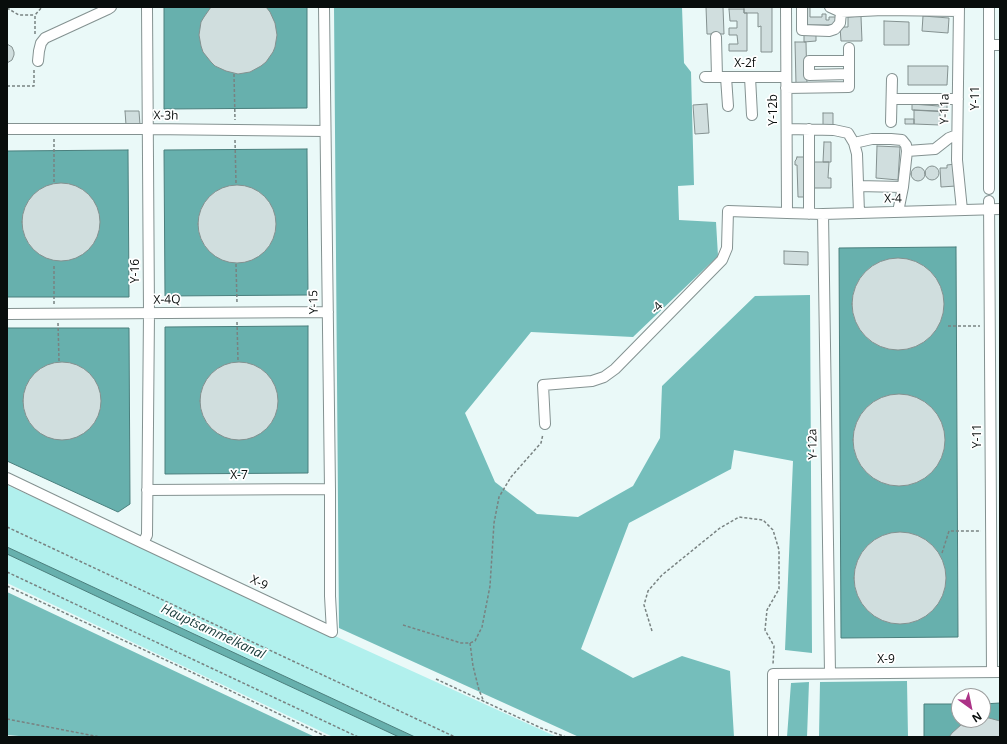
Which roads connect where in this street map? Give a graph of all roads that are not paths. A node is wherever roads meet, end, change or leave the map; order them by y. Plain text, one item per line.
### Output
1 (111, 7) edge
2 (147, 7) edge
3 (324, 7) edge
4 (786, 7) edge
5 (802, 7) edge
6 (830, 7) edge
7 (989, 7) edge
8 (883, 9) edge
9 (959, 9) edge
10 (841, 12) junction
11 (716, 37) dead end
12 (989, 45) junction
13 (1000, 45) edge
14 (849, 48) dead end
15 (38, 61) dead end
16 (849, 61) junction
17 (849, 74) junction
18 (809, 75) junction
19 (721, 77) junction
20 (750, 77) junction
21 (786, 77) junction
22 (705, 78) dead end
23 (892, 79) dead end
24 (786, 88) junction
25 (809, 88) junction
26 (892, 99) junction
27 (958, 99) junction
28 (728, 106) dead end
29 (752, 115) dead end
30 (891, 122) dead end
31 (7, 129) edge
32 (148, 129) junction
33 (808, 129) junction
34 (787, 130) junction
35 (325, 131) junction
36 (957, 135) junction
37 (854, 143) junction
38 (907, 151) junction
39 (858, 186) junction
40 (903, 187) junction
41 (990, 189) dead end
42 (993, 206) edge
43 (962, 210) junction
44 (898, 212) junction
45 (859, 213) junction
46 (787, 214) junction
47 (809, 214) junction
48 (823, 214) junction
49 (328, 312) junction
50 (149, 313) junction
51 (7, 314) edge
52 (545, 424) road end
53 (7, 478) edge
54 (148, 490) junction
55 (330, 490) junction
56 (145, 539) junction
57 (330, 596) joint
58 (996, 672) edge
59 (830, 673) junction
60 (773, 737) edge

1 - 15 street
2 - 32 street, Y-16
3 - 35 street, Y-15
4 - 21 street, Y-12b
5 - 10 street
6 - 10 street
7 - 12 street, Y-11
8 - 9 street
8 - 10 street
9 - 27 street, Y-11a
11 - 19 street
12 - 13 street
12 - 41 street, Y-11
14 - 16 street
16 - 17 street
16 - 18 street
17 - 18 street
17 - 25 street
18 - 25 street
19 - 20 street, X-2f
19 - 22 street, X-2f
19 - 28 street
20 - 21 street, X-2f
20 - 29 street
21 - 24 street, Y-12b
23 - 26 street
24 - 25 street
24 - 34 street, Y-12b
26 - 27 street
26 - 30 street
27 - 36 street, Y-11a
31 - 32 street, X-3h
32 - 35 street, X-3h
32 - 50 street, Y-16
33 - 34 street
33 - 37 street
33 - 47 street
34 - 46 street, Y-12b
35 - 49 street, Y-15
36 - 38 street
36 - 43 street, Y-11a
37 - 38 street
37 - 39 street
38 - 40 street
39 - 40 street
39 - 45 street
40 - 44 street
42 - 43 street, X-4
42 - 58 street, Y-11
43 - 44 street, X-4
44 - 45 street, X-4
45 - 48 street, X-4
46 - 47 street, X-4
46 - 52 street, -4
47 - 48 street, X-4
48 - 59 street, Y-12a
49 - 50 street, X-4Q
49 - 55 street, Y-15
50 - 51 street, X-4Q
50 - 54 street, Y-16
53 - 56 street, X-9
54 - 55 street, X-7
54 - 56 street, Y-16
55 - 57 street, Y-15
56 - 57 street, X-9
58 - 59 street, X-9
59 - 60 street, X-9

